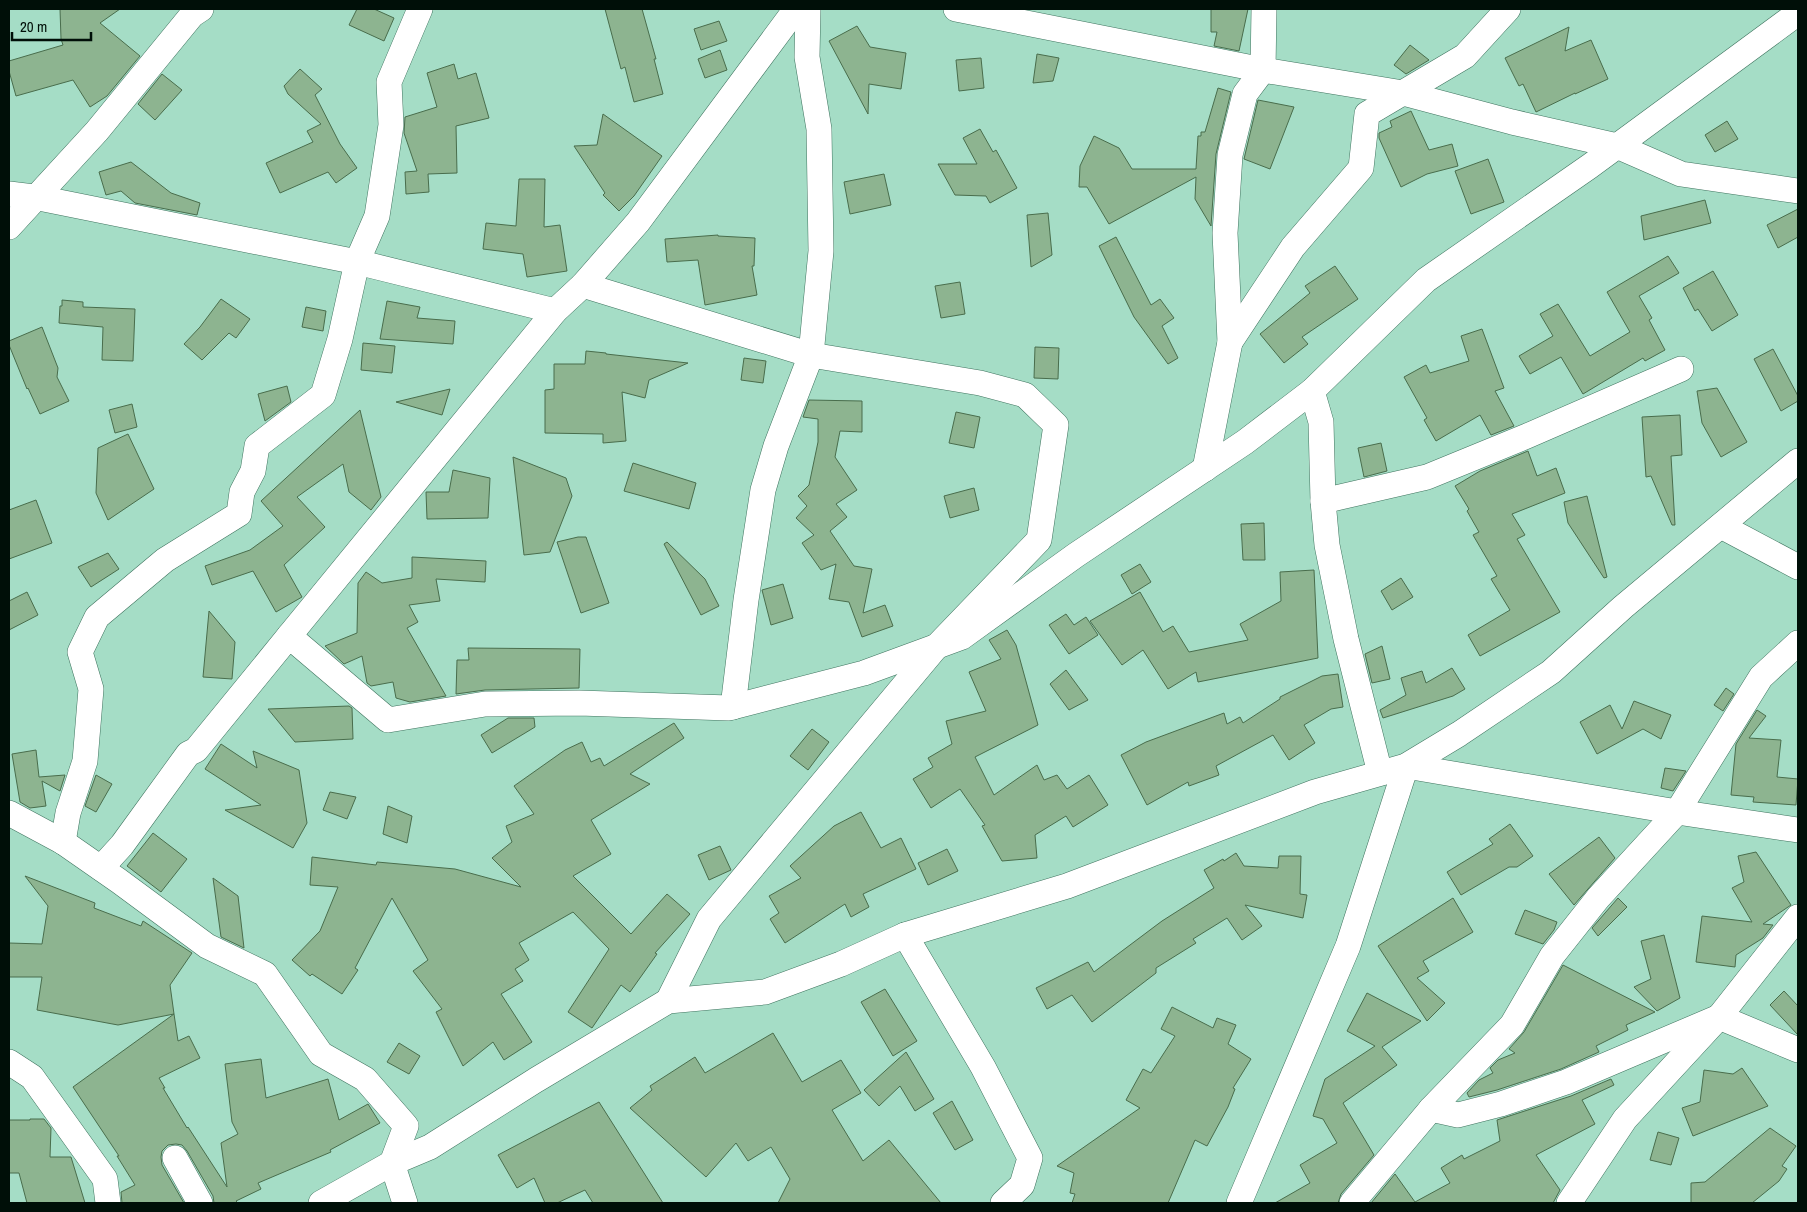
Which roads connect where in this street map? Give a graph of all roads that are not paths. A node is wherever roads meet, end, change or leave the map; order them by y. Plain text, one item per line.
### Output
1 (201, 9) edge
2 (420, 9) edge
3 (796, 9) edge
4 (808, 9) edge
5 (956, 9) edge
6 (1264, 9) edge
7 (1508, 9) edge
8 (1798, 13) edge
9 (1263, 70) junction
10 (1403, 93) junction
11 (1617, 146) junction
12 (1798, 191) edge
13 (9, 194) edge
14 (34, 198) junction
15 (9, 227) edge
16 (357, 262) junction
17 (583, 284) junction
18 (555, 311) junction
19 (1230, 342) junction
20 (811, 355) junction
21 (1681, 369) dead end
22 (1312, 391) junction
23 (1798, 461) edge
24 (1205, 469) junction
25 (1323, 500) junction
26 (1721, 526) junction
27 (1798, 567) edge
28 (290, 636) junction
29 (1798, 643) edge
30 (937, 646) junction
31 (733, 707) junction
32 (1406, 766) junction
33 (1380, 773) junction
34 (1677, 812) junction
35 (10, 815) edge
36 (1798, 830) edge
37 (63, 842) junction
38 (101, 868) junction
39 (1798, 917) edge
40 (905, 935) junction
41 (668, 1000) junction
42 (1719, 1017) junction
43 (1798, 1050) edge
44 (9, 1062) edge
45 (1431, 1109) junction
46 (175, 1158) dead end
47 (392, 1163) junction
48 (108, 1203) edge
49 (200, 1203) edge
50 (320, 1203) edge
51 (405, 1203) edge
52 (1003, 1203) edge
53 (1239, 1203) edge
54 (1352, 1203) edge
55 (1569, 1203) edge

1 - 14 street
2 - 16 street
3 - 17 street
4 - 20 street
5 - 9 street
6 - 9 street
7 - 10 street
8 - 11 street
9 - 10 street
9 - 19 street
10 - 11 street
10 - 19 street
11 - 12 street
11 - 22 street
13 - 14 street
14 - 15 street
14 - 16 street
16 - 18 street
16 - 37 street
17 - 18 street
17 - 20 street
18 - 28 street
19 - 24 street
20 - 30 street
20 - 31 street
21 - 25 street
22 - 24 street
22 - 25 street
23 - 26 street
24 - 30 street
25 - 33 street
26 - 27 street
26 - 32 street
28 - 31 street
28 - 38 street
29 - 34 street
30 - 31 street
30 - 41 street
32 - 33 street
32 - 34 street
32 - 53 street
33 - 40 street
34 - 36 street
34 - 45 street
35 - 37 street
37 - 38 street
38 - 47 street
39 - 42 street
40 - 41 street
40 - 52 street
41 - 47 street
42 - 43 street
42 - 45 street
42 - 55 street
44 - 48 street
45 - 54 street
46 - 49 street
47 - 50 street
47 - 51 street

